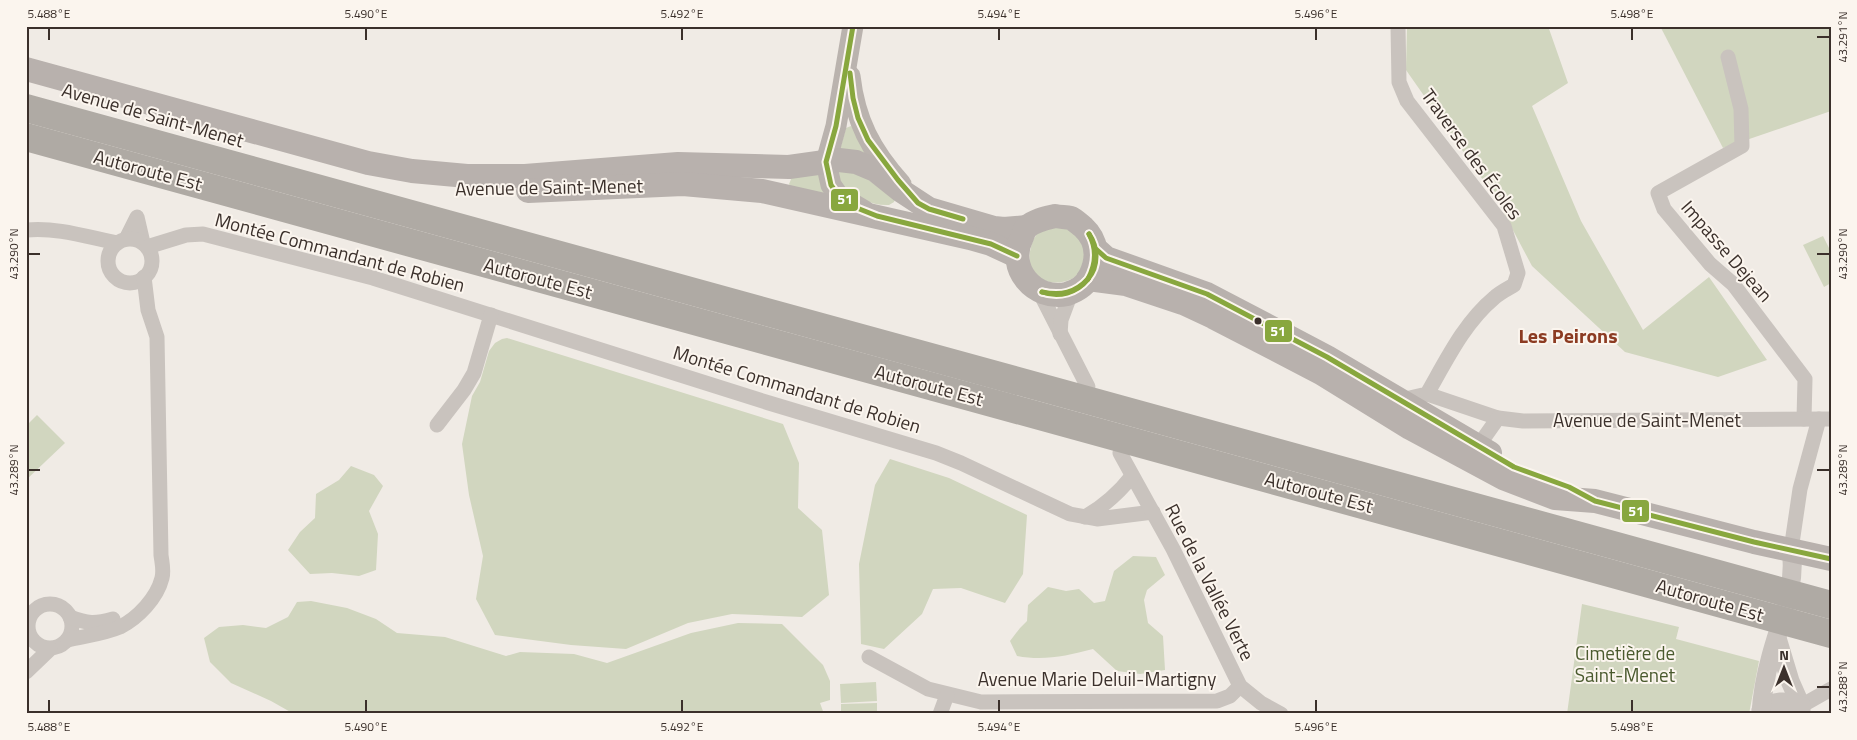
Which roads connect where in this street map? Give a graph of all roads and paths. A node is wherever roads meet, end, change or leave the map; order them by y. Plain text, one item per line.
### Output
1 (853, 26) edge
2 (1398, 26) edge
3 (848, 56) junction
4 (1728, 57) dead end
5 (26, 69) edge
6 (26, 80) edge
7 (26, 108) edge
8 (836, 126) junction
9 (26, 137) edge
10 (826, 162) junction
11 (789, 167) junction
12 (918, 203) junction
13 (876, 216) junction
14 (1027, 227) junction
15 (26, 230) edge
16 (118, 245) junction
17 (147, 249) junction
18 (1096, 249) junction
19 (1017, 256) junction
20 (137, 280) junction
21 (1080, 286) junction
22 (1039, 291) junction
23 (491, 315) junction
24 (1060, 334) junction
25 (1088, 387) dead end
26 (1427, 394) junction
27 (1401, 400) junction
28 (1498, 418) junction
29 (1818, 419) edge
30 (438, 424) dead end
31 (1444, 446) junction
32 (1478, 446) junction
33 (1120, 453) dead end
34 (1132, 476) junction
35 (1595, 501) junction
36 (1153, 512) junction
37 (1085, 517) junction
38 (1792, 550) junction
39 (161, 555) junction
40 (1831, 559) edge
41 (1826, 604) edge
42 (31, 610) edge
43 (70, 617) junction
44 (28, 632) edge
45 (1827, 633) edge
46 (1778, 635) junction
47 (68, 640) junction
48 (50, 649) junction
49 (869, 657) dead end
50 (26, 666) edge
51 (26, 672) edge
52 (1240, 686) junction
53 (1831, 689) edge
54 (946, 695) junction
55 (1801, 710) edge
56 (1761, 712) edge
57 (940, 714) edge
58 (1280, 714) edge

1 - 3 main road
2 - 26 street, Traverse des Écoles
3 - 8 main road
3 - 12 main road
4 - 29 street, Impasse Dejean
5 - 11 main road, Avenue de Saint-Menet
6 - 13 main road, Avenue de Saint-Menet
7 - 41 highway, Autoroute Est
8 - 10 main road
8 - 11 main road
9 - 45 highway, Autoroute Est
10 - 11 main road, Avenue de Saint-Menet
10 - 12 main road, Avenue de Saint-Menet
10 - 13 main road
12 - 14 main road
13 - 19 main road, Avenue de Saint-Menet
14 - 18 main road
14 - 19 main road
15 - 16 street
16 - 17 street
16 - 17 street
16 - 20 street
17 - 20 street, Montée Commandant de Robien
17 - 23 street, Montée Commandant de Robien
18 - 21 main road
18 - 27 main road
19 - 22 main road
20 - 39 street
21 - 22 main road
21 - 24 street
21 - 31 main road
22 - 24 street
23 - 30 street
23 - 37 street, Montée Commandant de Robien
24 - 25 street
26 - 27 street
26 - 28 street, Avenue de Saint-Menet
27 - 32 main road
28 - 29 street, Avenue de Saint-Menet
28 - 32 street
29 - 38 street
31 - 32 street
31 - 35 main road
32 - 35 main road
33 - 34 street, Rue de la Vallée Verte
34 - 36 street, Rue de la Vallée Verte
34 - 37 street
35 - 38 main road
36 - 37 street, Montée Commandant de Robien
36 - 52 street, Rue de la Vallée Verte
38 - 40 main road
38 - 46 street
39 - 43 street
39 - 47 street
42 - 43 street
42 - 44 street
43 - 47 street
44 - 48 street
44 - 50 street
46 - 55 street
46 - 56 street
47 - 48 street
48 - 51 street
49 - 54 street, Avenue Marie Deluil-Martigny
52 - 54 street, Avenue Marie Deluil-Martigny
52 - 58 street, Rue de la Vallée Verte
53 - 55 street
54 - 57 street
55 - 56 street

